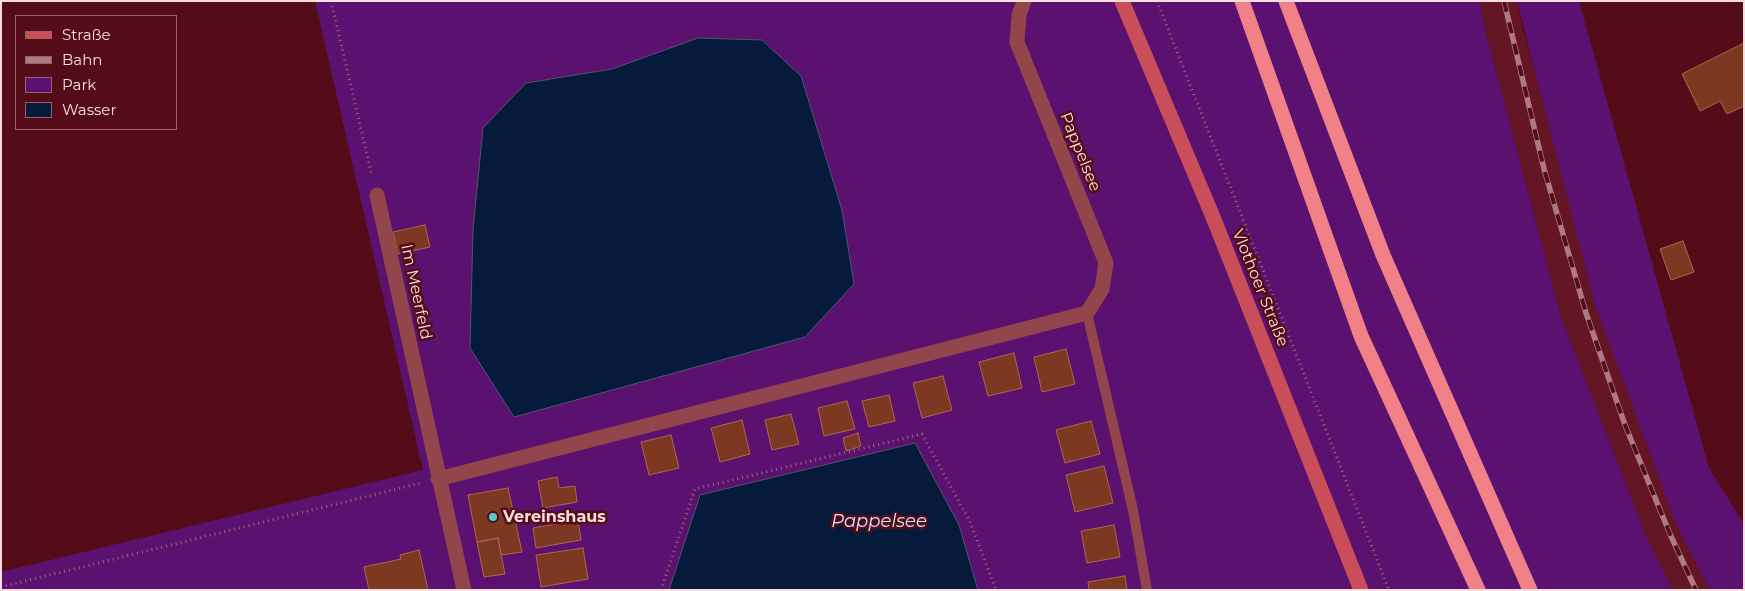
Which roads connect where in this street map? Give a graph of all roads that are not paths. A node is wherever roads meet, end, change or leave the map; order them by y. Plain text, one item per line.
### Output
1 (1024, 1) edge
2 (1122, 1) edge
3 (1242, 1) edge
4 (1286, 1) edge
5 (376, 195) road end
6 (1087, 313) junction
7 (438, 479) junction
8 (464, 590) edge
9 (1147, 590) edge
10 (1362, 590) edge
11 (1478, 590) edge
12 (1530, 590) edge

1 - 6 street, Pappelsee
2 - 10 main road, Vlothoer Straße
3 - 11 highway
4 - 12 highway
5 - 7 street, Im Meerfeld
6 - 7 street
6 - 9 lane
7 - 8 street, Im Meerfeld

